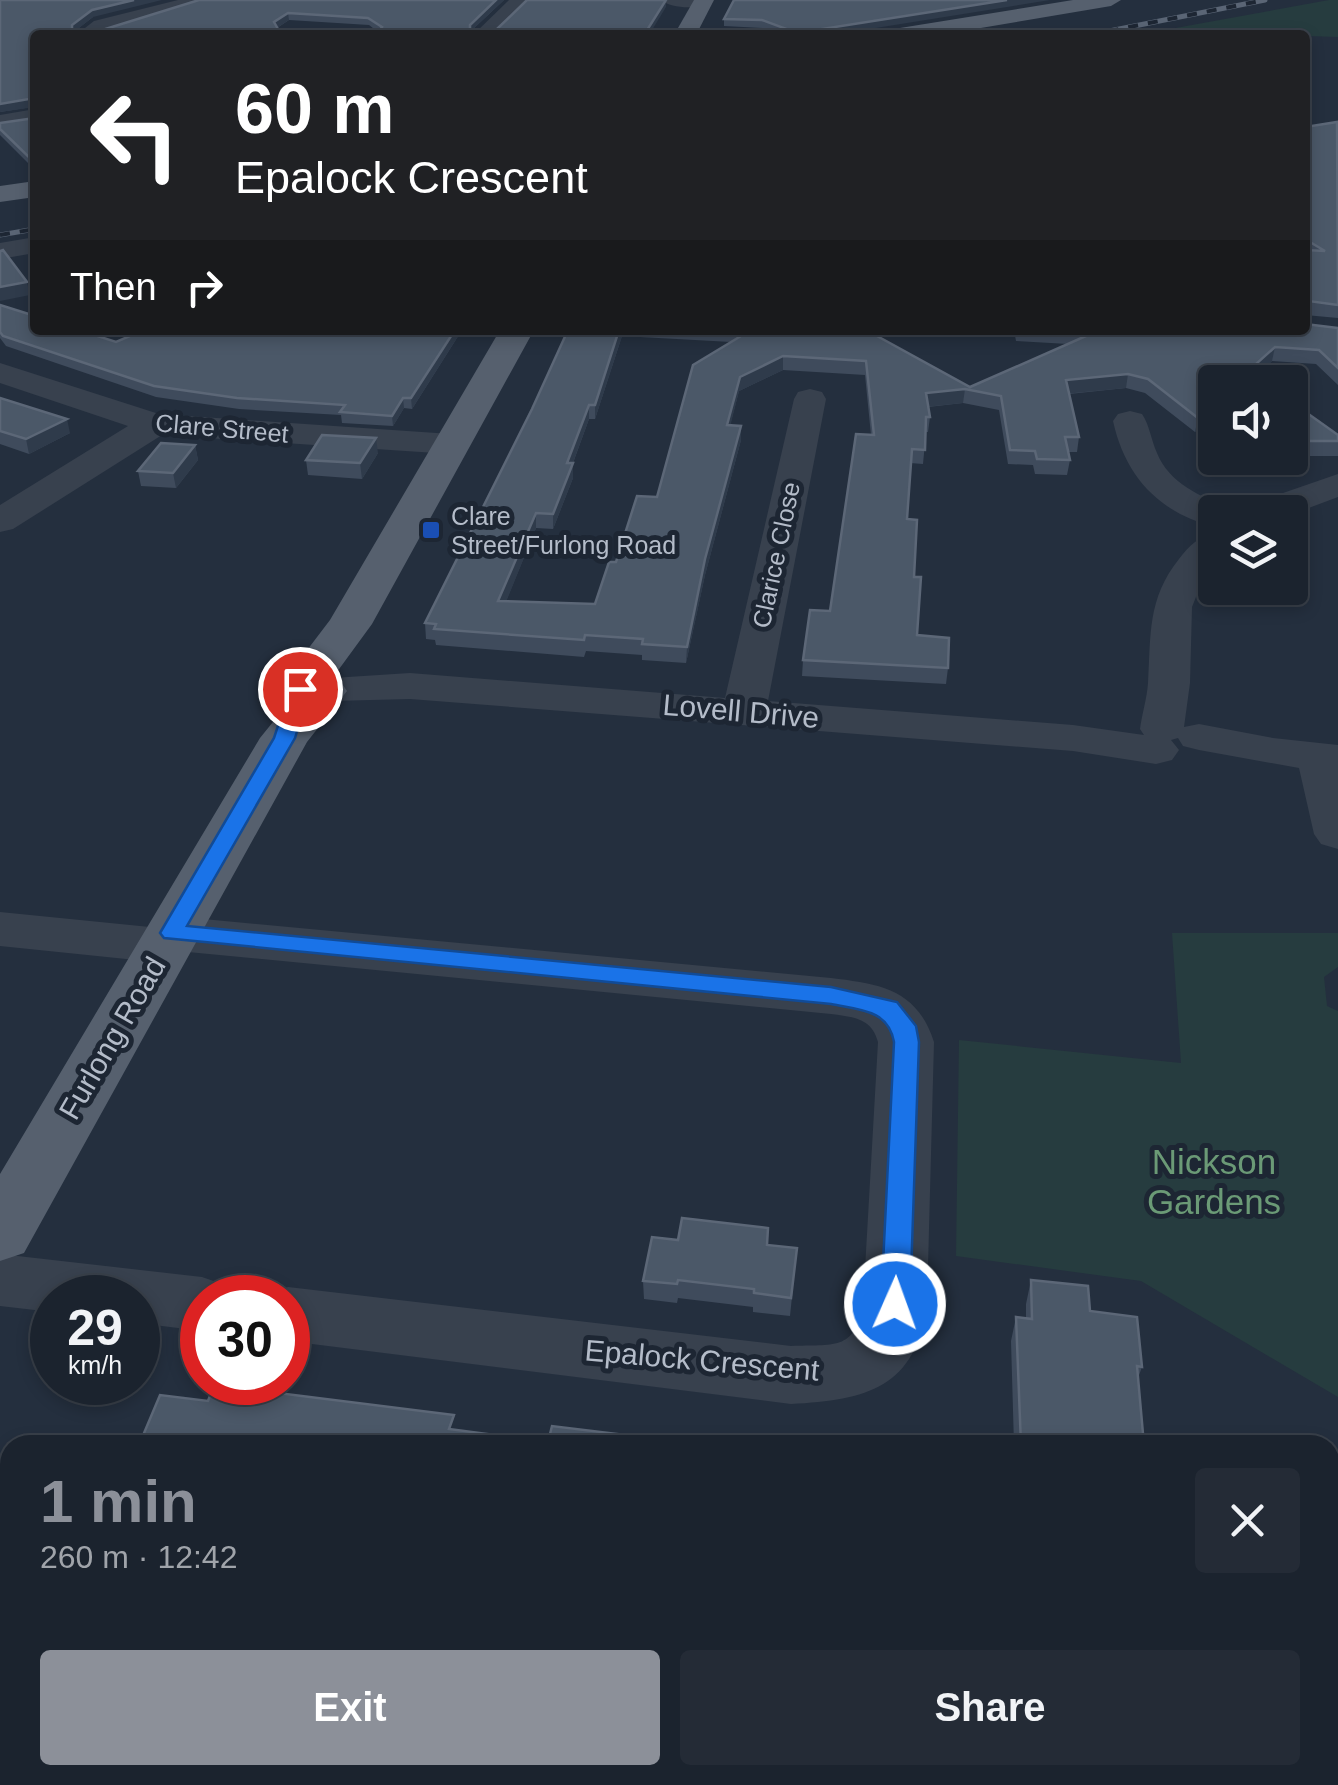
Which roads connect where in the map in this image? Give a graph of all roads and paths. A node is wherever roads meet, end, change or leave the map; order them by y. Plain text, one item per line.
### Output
1 (201, 0) edge
2 (670, 0) edge
3 (1111, 0) edge
4 (516, 1) edge
5 (704, 1) edge
6 (94, 30) edge
7 (488, 30) edge
8 (688, 30) edge
9 (930, 30) edge
10 (30, 117) edge
11 (0, 122) edge
12 (30, 246) edge
13 (0, 251) edge
14 (514, 335) edge
15 (0, 373) edge
16 (810, 399) dead end
17 (1130, 421) dead end
18 (156, 424) junction
19 (451, 444) junction
20 (1338, 485) edge
21 (1308, 496) edge
22 (1198, 508) edge
23 (0, 521) edge
24 (1198, 563) edge
25 (319, 688) junction
26 (744, 711) junction
27 (1178, 739) junction
28 (1310, 756) edge
29 (1338, 834) edge
30 (0, 929) edge
31 (168, 939) junction
32 (0, 1234) edge
33 (0, 1280) edge
34 (180, 1301) edge
35 (310, 1317) edge

1 - 6 street
2 - 5 street
3 - 9 main road
4 - 7 street
5 - 8 main road
10 - 11 street
12 - 13 street
14 - 19 main road, Furlong Road
15 - 18 street, Clare Street
16 - 26 street, Clarice Close
17 - 22 street
18 - 19 street, Clare Street
18 - 23 street
19 - 25 main road, Furlong Road
20 - 21 street
24 - 27 street
25 - 26 street, Lovell Drive
25 - 31 main road, Furlong Road
26 - 27 street, Lovell Drive
27 - 28 street, Lovell Drive
28 - 29 street
30 - 31 street, Epalock Crescent
31 - 32 main road, Furlong Road
31 - 35 street, Epalock Crescent
33 - 34 street

